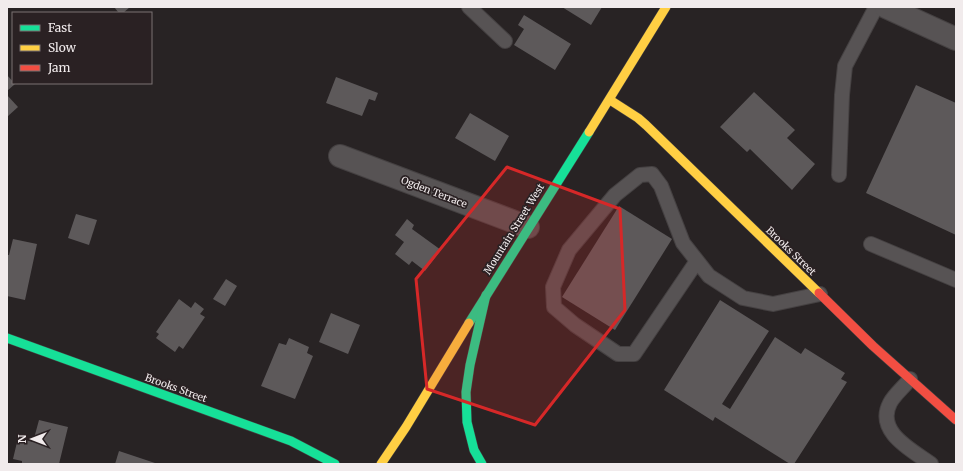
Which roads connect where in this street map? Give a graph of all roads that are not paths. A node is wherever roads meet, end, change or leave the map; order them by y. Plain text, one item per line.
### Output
1 (469, 7) edge
2 (666, 7) edge
3 (876, 7) edge
4 (886, 7) edge
5 (956, 39) edge
6 (505, 41) dead end
7 (610, 100) junction
8 (340, 156) dead end
9 (839, 175) dead end
10 (528, 227) junction
11 (871, 244) dead end
12 (697, 261) junction
13 (956, 280) edge
14 (820, 294) junction
15 (486, 295) junction
16 (7, 338) edge
17 (910, 379) junction
18 (956, 420) edge
19 (336, 464) edge
20 (381, 464) edge
21 (482, 464) edge
22 (931, 464) edge

1 - 6 lane
2 - 7 main road, Mountain Street West
3 - 9 lane
4 - 5 street
7 - 10 main road, Mountain Street West
7 - 14 main road, Brooks Street
8 - 10 street, Ogden Terrace
10 - 15 main road, Mountain Street West
11 - 13 lane
12 - 12 lane
12 - 14 lane
14 - 17 main road, Brooks Street
15 - 20 main road, Mountain Street West
15 - 21 main road
16 - 19 main road, Brooks Street
17 - 18 main road, Brooks Street
17 - 22 lane

